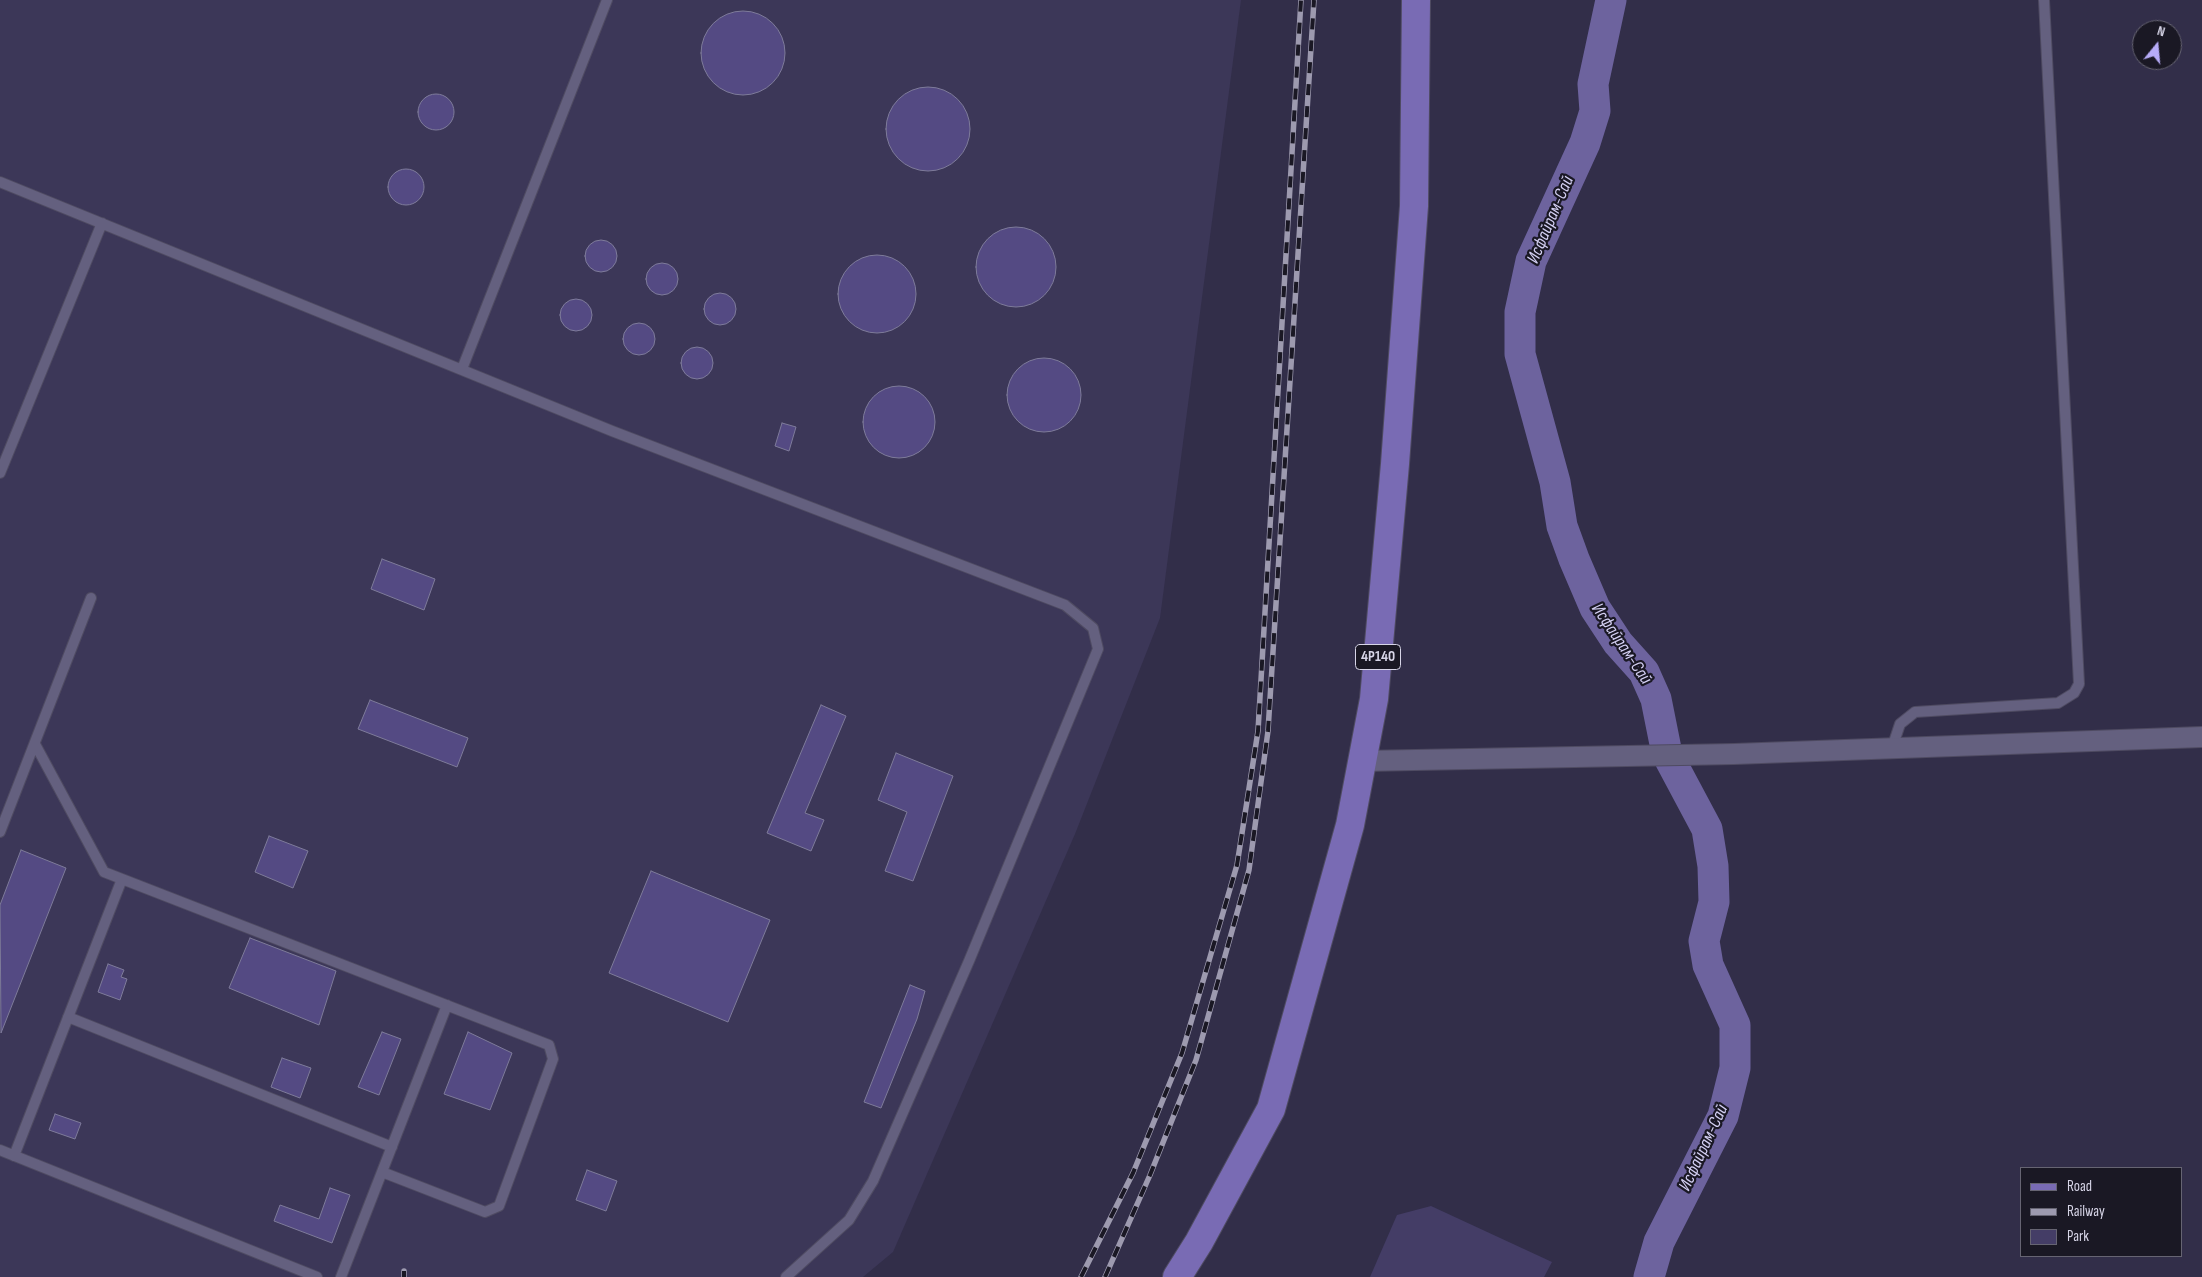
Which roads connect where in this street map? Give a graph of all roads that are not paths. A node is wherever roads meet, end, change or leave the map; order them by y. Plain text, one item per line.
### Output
1 (607, 0) edge
2 (1416, 0) edge
3 (2044, 0) edge
4 (0, 182) edge
5 (102, 223) junction
6 (462, 369) junction
7 (0, 473) edge
8 (92, 598) dead end
9 (2202, 737) edge
10 (35, 744) junction
11 (1892, 748) junction
12 (1362, 761) junction
13 (0, 832) edge
14 (122, 879) junction
15 (447, 1005) junction
16 (68, 1017) junction
17 (392, 1147) junction
18 (0, 1150) edge
19 (14, 1156) junction
20 (382, 1172) junction
21 (317, 1277) edge
22 (340, 1277) edge
23 (786, 1277) edge
24 (1177, 1277) edge

1 - 6 lane
2 - 12 main road, 4P140
3 - 11 lane
4 - 5 lane
5 - 6 lane
5 - 7 lane
6 - 23 lane
8 - 10 lane
9 - 11 street
10 - 13 lane
10 - 14 lane
11 - 12 street
12 - 24 main road, 4P140
14 - 15 lane
14 - 16 lane
15 - 17 lane
15 - 20 lane
16 - 17 lane
16 - 19 lane
17 - 20 lane
18 - 19 lane
19 - 21 lane
20 - 22 lane

